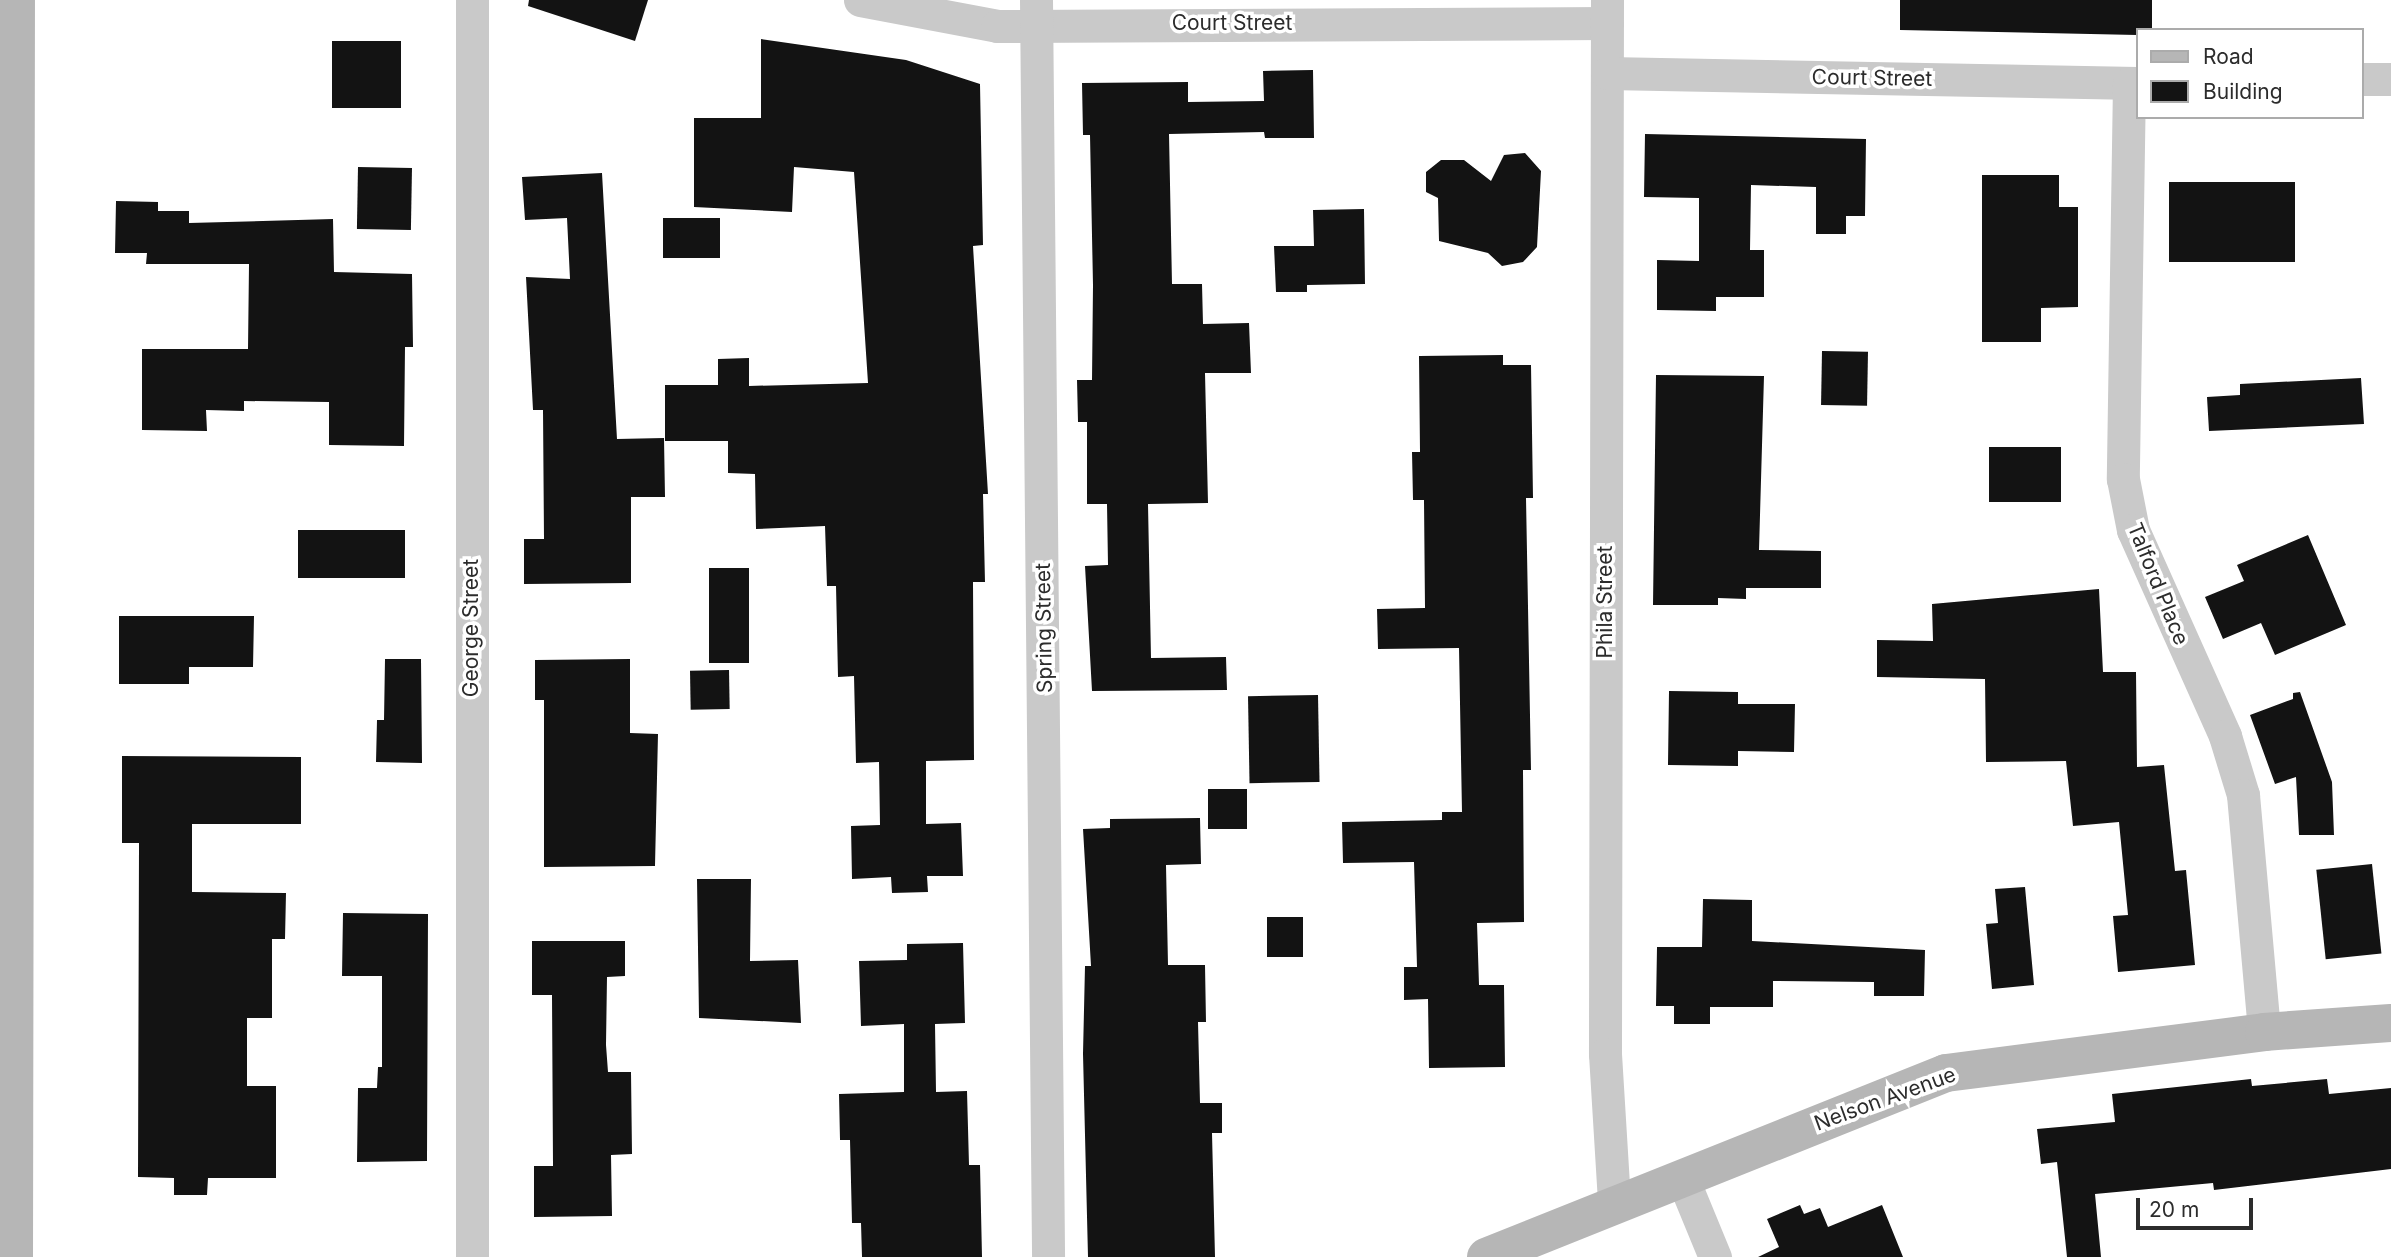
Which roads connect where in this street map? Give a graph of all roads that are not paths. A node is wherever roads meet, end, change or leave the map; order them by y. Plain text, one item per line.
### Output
1 (16, 0) edge
2 (472, 0) edge
3 (860, 0) edge
4 (1035, 12) edge
5 (1607, 12) edge
6 (1607, 72) junction
7 (8, 77) edge
8 (2363, 79) edge
9 (2391, 79) edge
10 (2133, 83) edge
11 (2391, 1023) edge
12 (2264, 1032) junction
13 (1682, 1177) junction
14 (1614, 1203) junction
15 (15, 1257) edge
16 (471, 1257) edge
17 (1048, 1257) edge
18 (1486, 1257) edge
19 (1715, 1257) edge

1 - 7 main road
2 - 16 street, George Street
3 - 4 street, Court Street
4 - 5 street, Court Street
4 - 17 street, Spring Street
5 - 6 street, Phila Street
6 - 10 street, Court Street
6 - 14 street, Phila Street
7 - 15 main road
8 - 9 street
10 - 12 street, Talford Place
11 - 12 main road, Nelson Avenue
12 - 13 main road, Nelson Avenue
13 - 14 main road, Nelson Avenue
13 - 19 street
14 - 18 main road, Nelson Avenue

